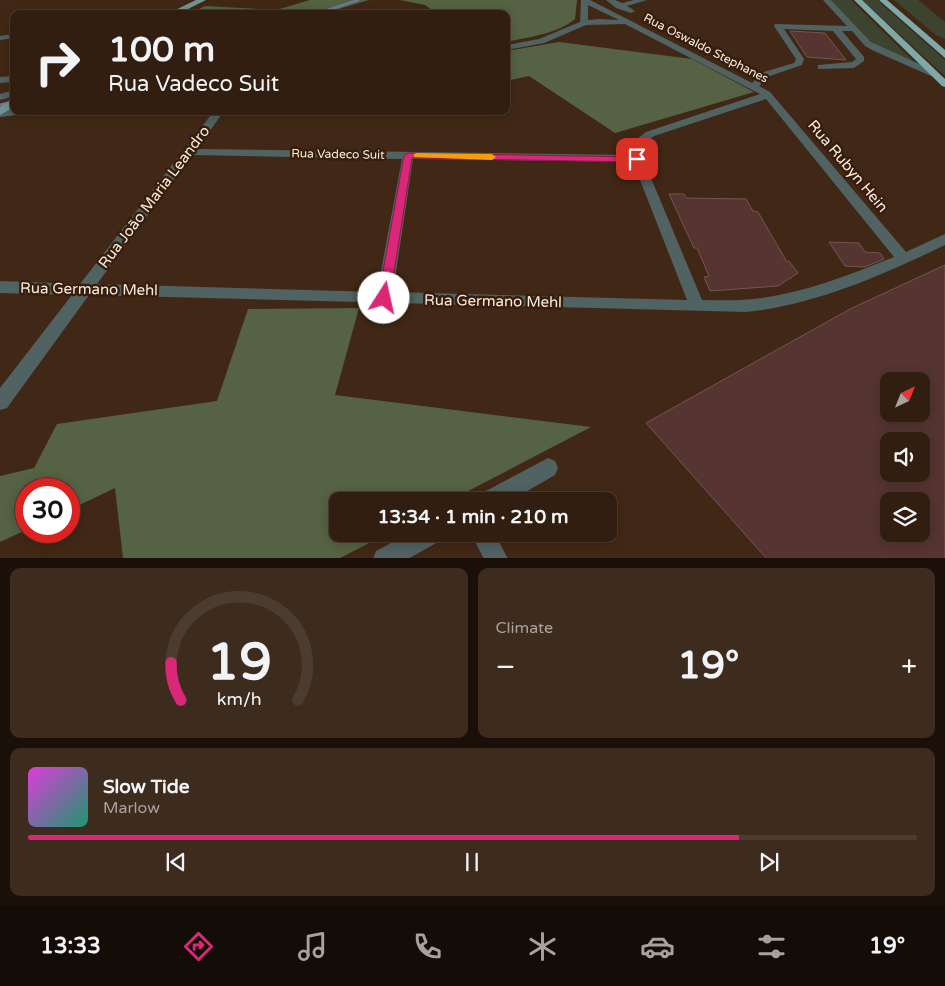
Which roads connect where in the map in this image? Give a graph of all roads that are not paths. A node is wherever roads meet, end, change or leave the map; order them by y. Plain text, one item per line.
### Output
1 (202, 0) edge
2 (585, 0) edge
3 (610, 0) edge
4 (643, 0) edge
5 (827, 0) edge
6 (858, 0) edge
7 (883, 0) edge
8 (620, 6) junction
9 (180, 10) edge
10 (631, 11) dead end
11 (584, 23) junction
12 (633, 25) junction
13 (835, 28) junction
14 (854, 29) junction
15 (510, 47) edge
16 (945, 54) edge
17 (821, 67) dead end
18 (934, 74) junction
19 (945, 84) edge
20 (754, 87) junction
21 (768, 94) junction
22 (10, 103) edge
23 (0, 113) edge
24 (216, 115) edge
25 (188, 152) junction
26 (408, 156) junction
27 (637, 159) junction
28 (945, 239) edge
29 (904, 259) junction
30 (0, 287) edge
31 (85, 288) junction
32 (384, 298) junction
33 (697, 306) junction
34 (0, 402) edge
35 (548, 468) dead end
36 (506, 492) edge
37 (415, 542) edge
38 (487, 542) edge
39 (384, 558) edge
40 (497, 558) edge

1 - 9 main road
2 - 11 street
2 - 12 street, Rua Oswaldo Stephanes
3 - 8 street
4 - 8 street
5 - 14 street
6 - 18 highway
7 - 16 highway
8 - 10 street
11 - 12 street, Rua Oswaldo Stephanes
11 - 15 street, Rua Oswaldo Stephanes
12 - 20 street, Rua Oswaldo Stephanes
13 - 14 street
13 - 17 street
13 - 20 street
14 - 18 street
18 - 19 highway
20 - 21 street, Rua Oswaldo Stephanes
21 - 27 street
21 - 29 street, Rua Rubyn Hein
22 - 23 main road
24 - 25 street, Rua João Maria Leandro
25 - 26 street, Rua Vadeco Suit
25 - 31 street, Rua João Maria Leandro
26 - 27 street, Rua Vadeco Suit
26 - 32 street
27 - 33 street
28 - 29 street, Rua Germano Mehl
29 - 33 street, Rua Germano Mehl
30 - 31 street, Rua Germano Mehl
31 - 32 street, Rua Germano Mehl
31 - 34 street, Rua João Maria Leandro
32 - 33 street, Rua Germano Mehl
35 - 36 street
37 - 39 street
38 - 40 street

